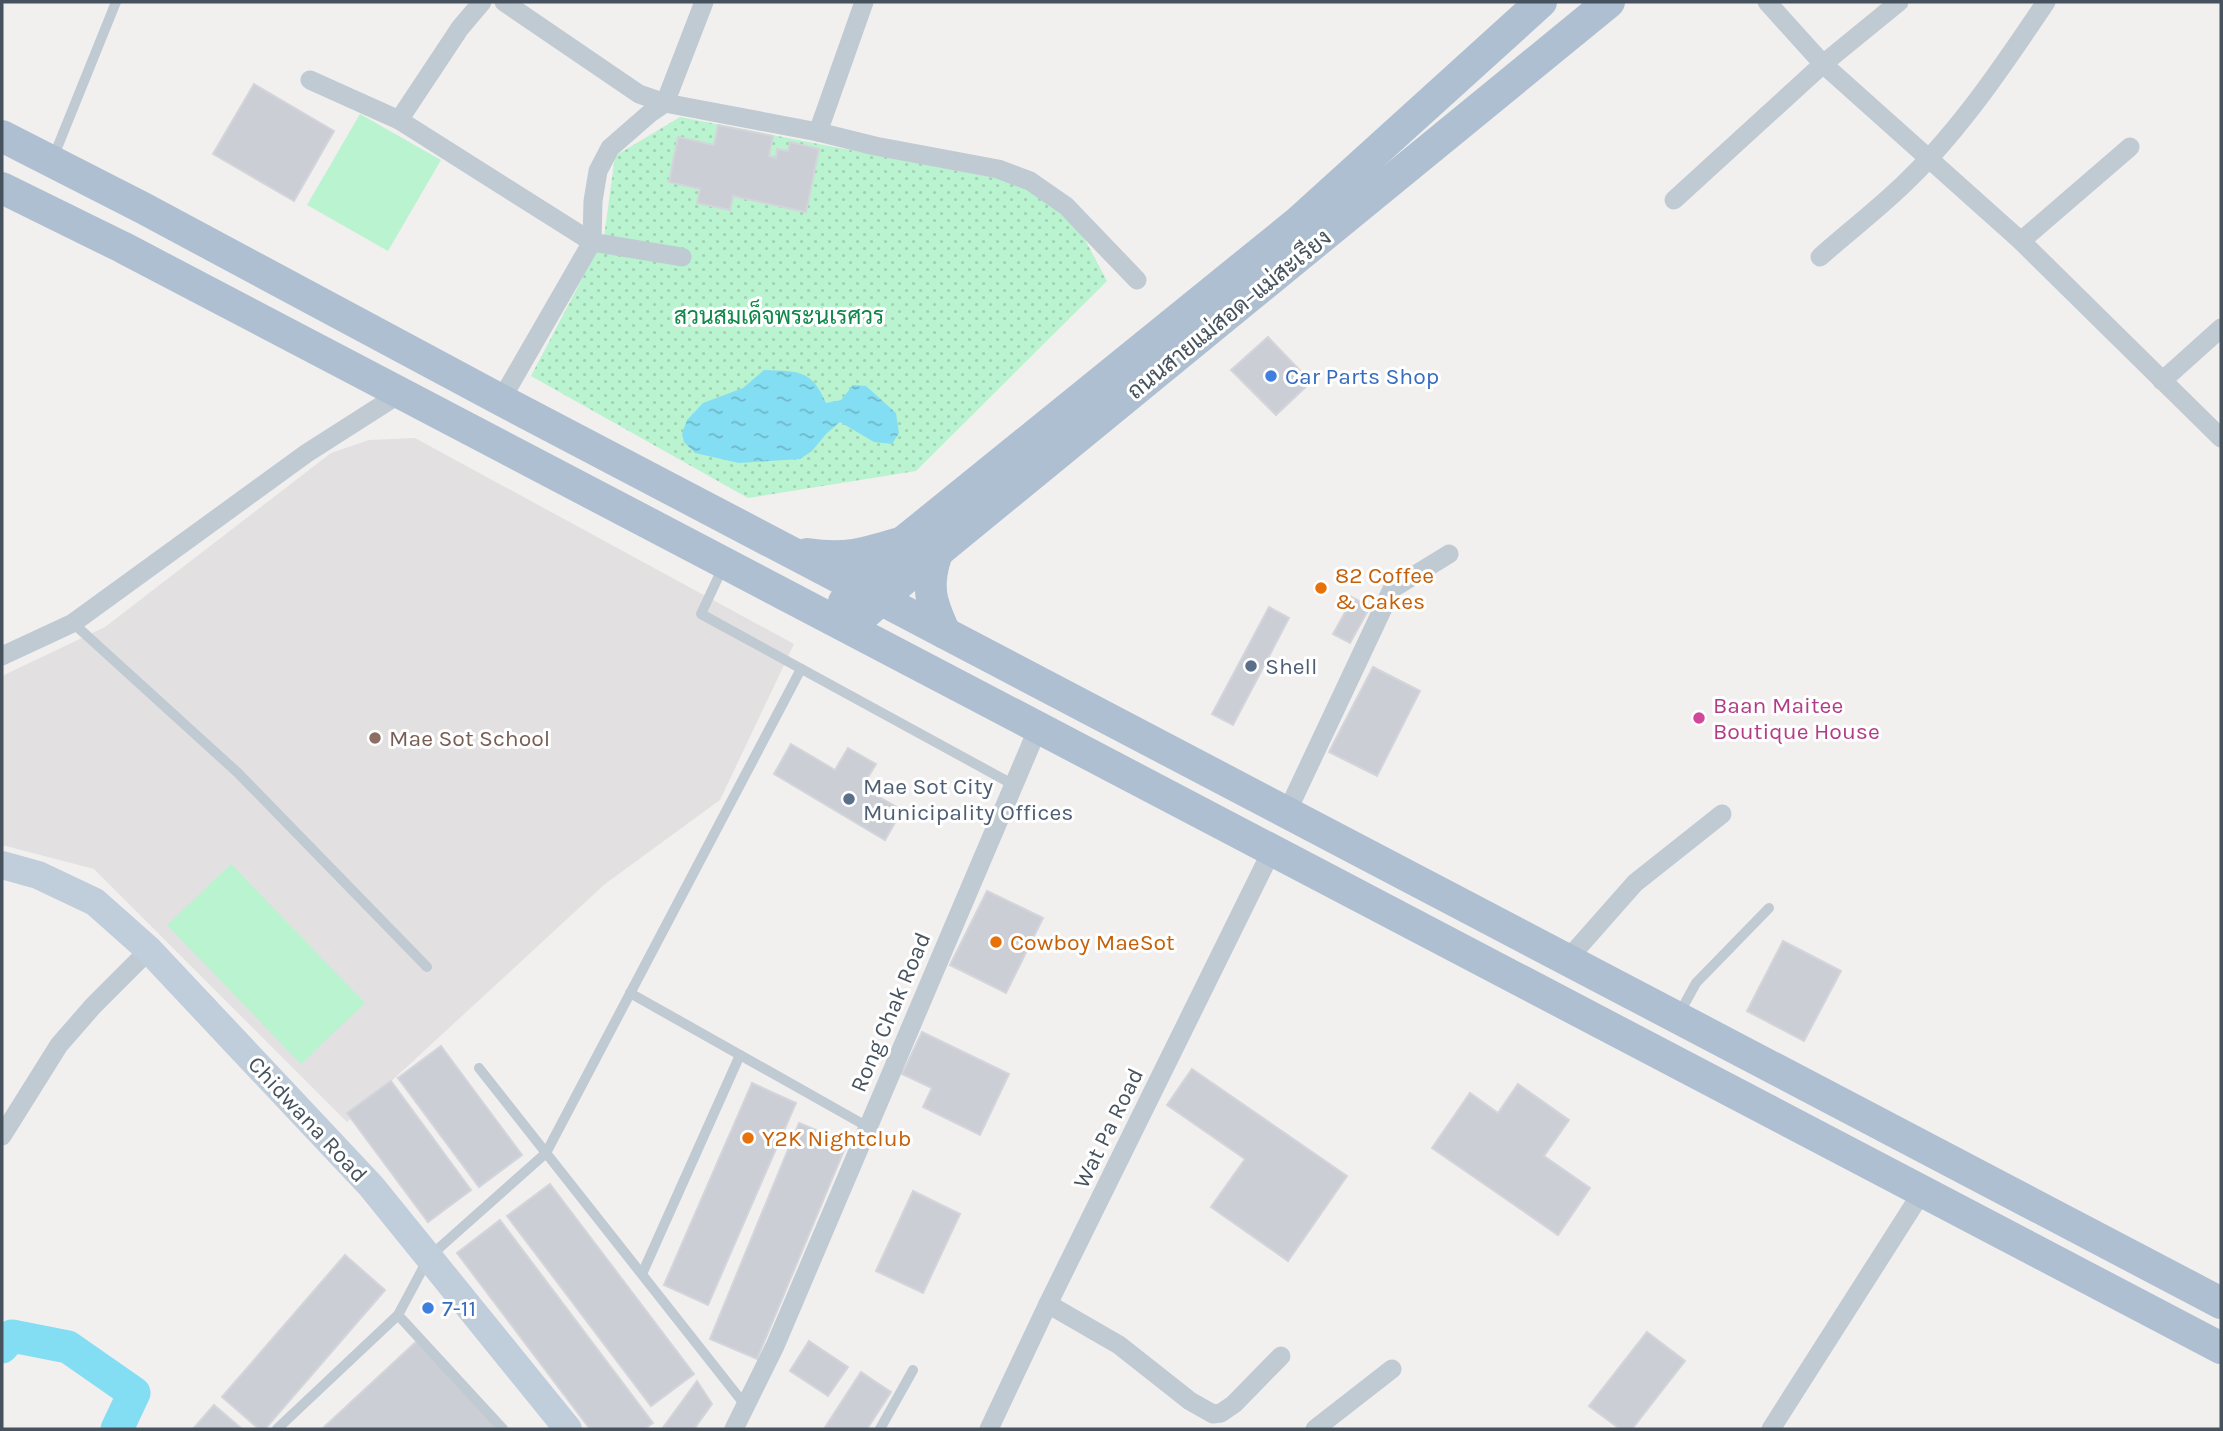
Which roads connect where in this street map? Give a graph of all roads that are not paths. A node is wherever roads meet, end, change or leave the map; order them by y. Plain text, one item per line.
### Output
1 (116, 2) edge
2 (482, 2) edge
3 (504, 2) edge
4 (704, 2) edge
5 (864, 2) edge
6 (1609, 2) edge
7 (1767, 2) edge
8 (1899, 2) edge
9 (2046, 2) edge
10 (1531, 5) edge
11 (1823, 64) junction
12 (310, 80) dead end
13 (665, 103) junction
14 (399, 120) junction
15 (818, 132) junction
16 (2, 136) edge
17 (2130, 147) dead end
18 (1929, 157) junction
19 (52, 161) junction
20 (2, 188) edge
21 (1674, 200) dead end
22 (143, 208) junction
23 (1306, 233) junction
24 (2021, 241) junction
25 (592, 242) junction
26 (122, 247) junction
27 (682, 257) dead end
28 (1820, 257) dead end
29 (1137, 279) dead end
30 (2221, 328) edge
31 (2162, 381) junction
32 (401, 393) junction
33 (501, 400) junction
34 (2221, 438) edge
35 (903, 542) junction
36 (788, 551) junction
37 (937, 553) junction
38 (1449, 554) dead end
39 (725, 563) junction
40 (869, 593) junction
41 (73, 623) junction
42 (840, 623) junction
43 (945, 633) junction
44 (2, 656) edge
45 (801, 669) junction
46 (1038, 728) junction
47 (1014, 785) junction
48 (1287, 812) junction
49 (1722, 814) dead end
50 (1272, 850) junction
51 (2, 865) edge
52 (1769, 908) dead end
53 (149, 950) junction
54 (1567, 960) junction
55 (427, 967) dead end
56 (1614, 984) junction
57 (630, 993) junction
58 (1678, 1017) junction
59 (1596, 1020) junction
60 (740, 1055) junction
61 (479, 1068) dead end
62 (868, 1127) junction
63 (2, 1136) edge
64 (546, 1153) junction
65 (1922, 1192) junction
66 (429, 1257) junction
67 (642, 1275) junction
68 (2221, 1303) edge
69 (1048, 1304) junction
70 (397, 1315) junction
71 (2221, 1348) edge
72 (1281, 1356) dead end
73 (1392, 1369) dead end
74 (913, 1370) dead end
75 (747, 1407) junction
76 (277, 1429) edge
77 (503, 1429) edge
78 (568, 1429) edge
79 (734, 1429) edge
80 (880, 1429) edge
81 (989, 1429) edge
82 (1315, 1429) edge
83 (1771, 1429) edge

1 - 19 lane
2 - 14 street
3 - 13 street
4 - 13 street
5 - 15 street
6 - 23 main road, ถนนสายแม่สอด–แม่สะเรียง
7 - 11 street
8 - 11 street
9 - 18 street
10 - 23 main road, ถนนสายแม่สอด–แม่สะเรียง
11 - 18 street
11 - 21 street
12 - 14 street
13 - 15 street
13 - 25 street
14 - 25 street
15 - 29 street
16 - 19 main road
17 - 24 street
18 - 24 street
18 - 28 street
19 - 22 main road
20 - 26 main road
22 - 26 main road
22 - 33 main road
23 - 35 main road, ถนนสายแม่สอด–แม่สะเรียง
23 - 37 main road, ถนนสายแม่สอด–แม่สะเรียง
24 - 31 street
25 - 27 street
25 - 33 street
26 - 32 main road
30 - 31 street
31 - 34 street
32 - 39 main road
32 - 41 street
33 - 36 main road
35 - 36 main road
35 - 40 main road, ถนนสายแม่สอด–แม่สะเรียง
36 - 40 main road
37 - 40 main road, ถนนสายแม่สอด–แม่สะเรียง
37 - 43 main road
38 - 48 street
39 - 42 main road
39 - 45 lane
40 - 42 main road, ถนนสายแม่สอด–แม่สะเรียง
40 - 43 main road
41 - 44 street
41 - 55 lane
42 - 46 main road
43 - 48 main road
45 - 47 lane
45 - 57 lane
46 - 47 street, Rong Chak Road
46 - 50 main road
47 - 62 street, Rong Chak Road
48 - 54 main road
49 - 54 street
50 - 59 main road
50 - 69 street, Wat Pa Road
51 - 53 street, Chidwana Road
52 - 58 lane
53 - 63 street
53 - 66 street, Chidwana Road
54 - 56 main road
56 - 58 main road
56 - 59 main road
57 - 60 lane
57 - 64 lane
58 - 68 main road
59 - 65 main road
60 - 62 lane
60 - 67 lane
61 - 64 lane
62 - 75 street, Rong Chak Road
64 - 66 lane
64 - 67 lane
65 - 71 main road
65 - 83 street
66 - 70 lane
66 - 78 street, Chidwana Road
67 - 75 lane
69 - 72 street
69 - 81 street, Wat Pa Road
70 - 76 lane
70 - 77 lane
73 - 82 street
74 - 80 lane
75 - 79 street, Rong Chak Road

